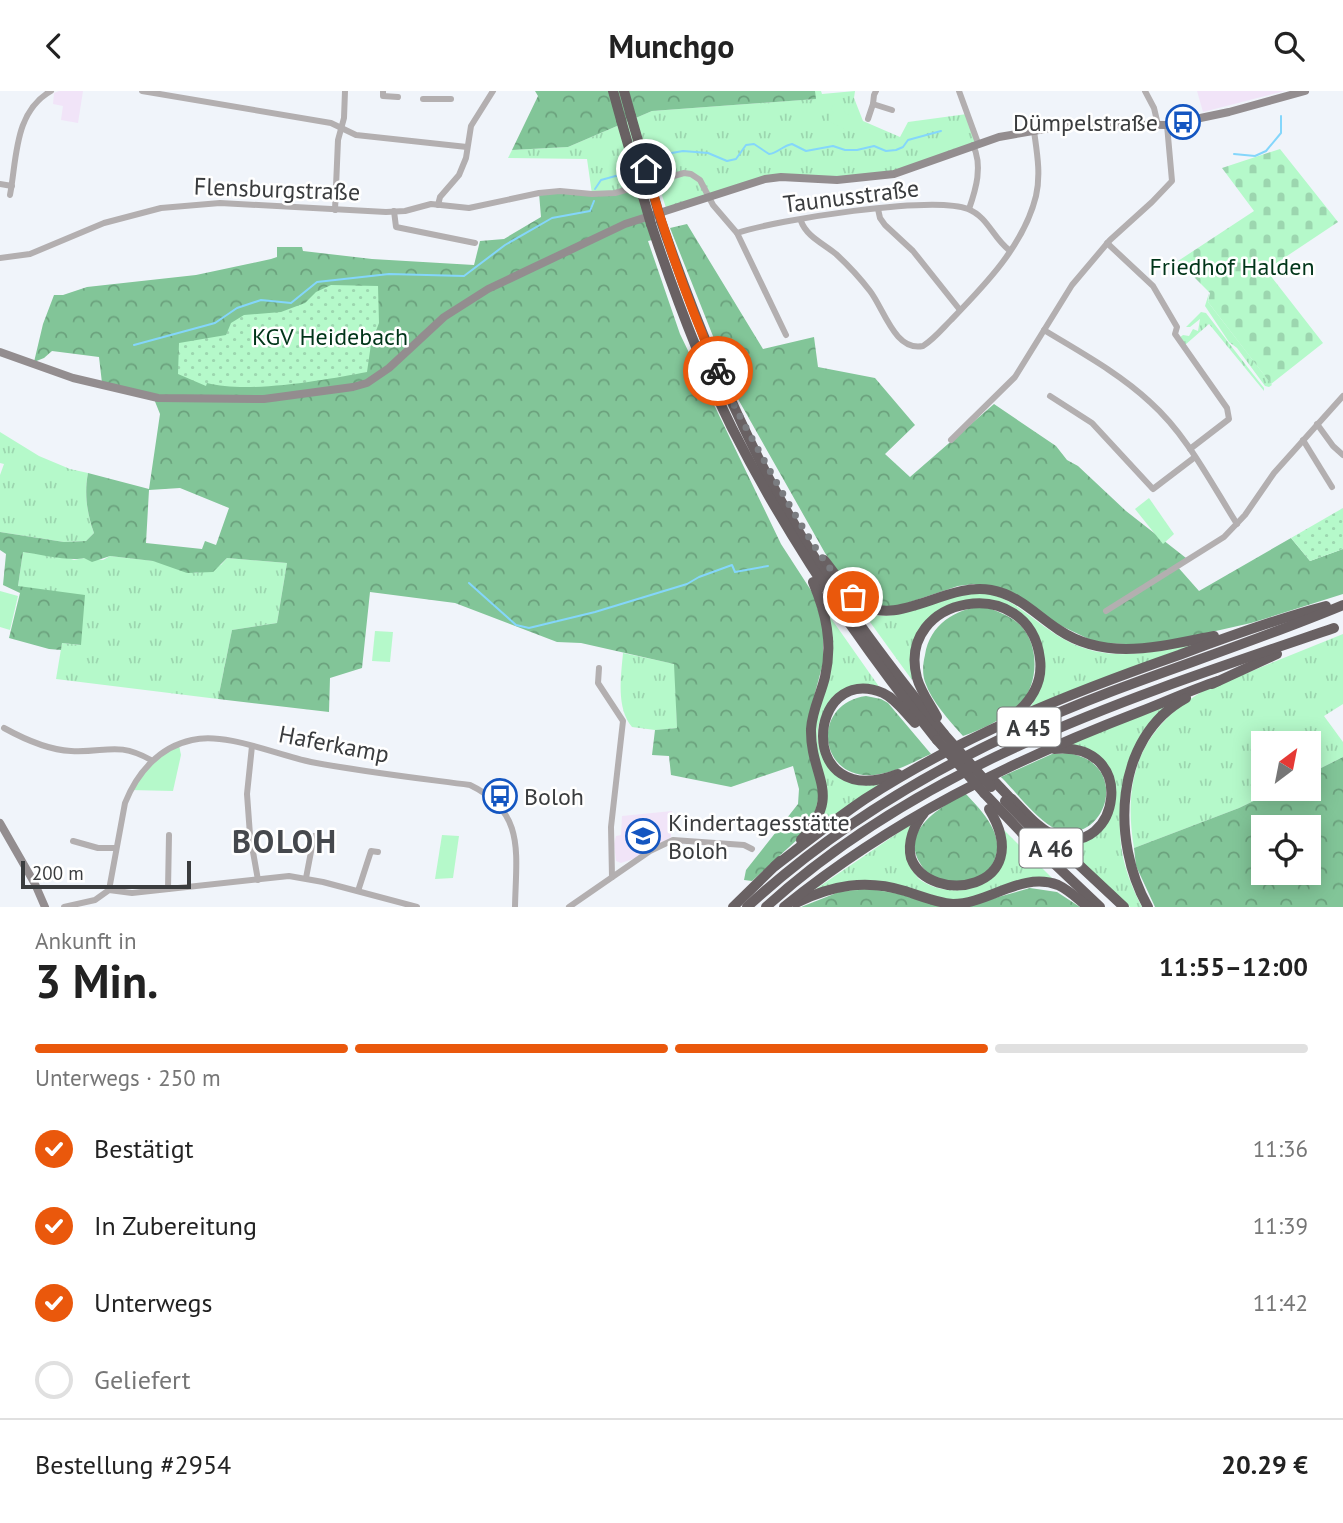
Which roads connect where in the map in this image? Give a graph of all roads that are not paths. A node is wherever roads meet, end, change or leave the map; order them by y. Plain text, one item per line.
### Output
1 (51, 91) edge
2 (142, 91) edge
3 (345, 91) edge
4 (383, 91) edge
5 (436, 91) edge
6 (493, 91) edge
7 (613, 91) edge
8 (624, 91) edge
9 (876, 91) edge
10 (959, 91) edge
11 (1144, 91) edge
12 (1305, 91) edge
13 (398, 97) dead end
14 (423, 99) dead end
15 (436, 99) junction
16 (451, 99) dead end
17 (873, 104) junction
18 (892, 110) dead end
19 (626, 118) junction
20 (868, 119) dead end
21 (1163, 125) junction
22 (342, 127) junction
23 (1034, 131) junction
24 (975, 144) junction
25 (467, 147) junction
26 (0, 184) edge
27 (12, 186) junction
28 (10, 195) dead end
29 (709, 198) junction
30 (438, 205) junction
31 (878, 209) junction
32 (969, 209) junction
33 (335, 210) junction
34 (394, 211) junction
35 (801, 221) junction
36 (656, 223) junction
37 (737, 233) junction
38 (475, 243) dead end
39 (1107, 243) junction
40 (1009, 250) junction
41 (0, 258) edge
42 (960, 310) junction
43 (1044, 330) junction
44 (786, 335) dead end
45 (0, 352) edge
46 (1050, 396) dead end
47 (1343, 396) edge
48 (737, 411) junction
49 (1317, 424) junction
50 (731, 425) junction
51 (951, 440) dead end
52 (1303, 440) junction
53 (1190, 449) junction
54 (1343, 455) edge
55 (1195, 457) junction
56 (1332, 487) dead end
57 (1153, 489) junction
58 (1146, 497) dead end
59 (1237, 524) junction
60 (824, 559) junction
61 (813, 582) junction
62 (1343, 603) edge
63 (1106, 611) dead end
64 (1338, 626) edge
65 (1247, 630) junction
66 (599, 668) dead end
67 (1219, 681) junction
68 (937, 717) junction
69 (915, 723) junction
70 (1004, 723) junction
71 (4, 728) dead end
72 (940, 737) junction
73 (252, 746) junction
74 (1044, 750) junction
75 (151, 760) junction
76 (923, 764) junction
77 (987, 790) junction
78 (1012, 799) junction
79 (930, 806) junction
80 (989, 809) junction
81 (0, 823) edge
82 (169, 835) dead end
83 (315, 836) dead end
84 (74, 841) dead end
85 (116, 848) junction
86 (752, 849) dead end
87 (372, 851) dead end
88 (775, 866) junction
89 (612, 877) junction
90 (306, 878) junction
91 (258, 880) junction
92 (168, 889) junction
93 (109, 890) junction
94 (358, 891) junction
95 (45, 907) edge
96 (64, 907) edge
97 (417, 907) edge
98 (515, 907) edge
99 (569, 907) edge
100 (733, 907) edge
101 (747, 907) edge
102 (766, 907) edge
103 (785, 907) edge
104 (1090, 907) edge
105 (1100, 907) edge
106 (1113, 907) edge
107 (1124, 907) edge
108 (1148, 907) edge

1 - 27 street
2 - 22 street
3 - 22 street
4 - 13 street
5 - 15 street
6 - 25 street
7 - 19 highway, A 46
8 - 19 highway, A 46
9 - 17 street
10 - 24 street
11 - 21 street
12 - 21 main road
14 - 15 street
15 - 16 street
17 - 18 street
17 - 20 street
19 - 36 highway, A 46, bridge
21 - 23 main road
21 - 39 street
22 - 25 street
22 - 33 street
23 - 24 main road
23 - 40 street
24 - 29 main road
24 - 32 street
25 - 30 street
26 - 27 street
27 - 28 street
29 - 30 street, Flensburgstraße
29 - 37 street, Flensburgstraße
29 - 45 main road
30 - 34 street, Flensburgstraße
31 - 32 street, Taunusstraße
31 - 35 street, Taunusstraße
31 - 42 street
32 - 40 street
33 - 34 street, Flensburgstraße
33 - 41 street, Flensburgstraße
34 - 38 street, Flensburgstraße
35 - 37 street, Taunusstraße
35 - 42 street
36 - 48 highway, A 46
36 - 50 highway, A 46
37 - 44 street, Flensburgstraße
39 - 43 street
39 - 53 street
40 - 42 street
43 - 51 street
43 - 53 street
46 - 57 street
47 - 49 street
48 - 60 highway
48 - 72 highway, A 46
49 - 52 street
49 - 54 street
50 - 61 highway
50 - 72 highway, A 46
52 - 56 street
52 - 59 street
53 - 55 street
55 - 57 street
55 - 59 street
57 - 58 street
59 - 63 street
60 - 65 highway
60 - 68 highway
61 - 69 highway
61 - 88 highway
62 - 65 highway
62 - 101 highway, A 45
64 - 67 highway
64 - 102 highway, A 45
65 - 70 highway
66 - 89 street
67 - 74 highway
67 - 108 highway
68 - 70 highway
68 - 72 highway
69 - 72 highway
69 - 76 highway
70 - 76 highway
71 - 75 street
72 - 77 highway, A 46, bridge
73 - 75 street, Haferkamp
73 - 91 street
73 - 98 street, Haferkamp
74 - 78 highway
74 - 79 highway
75 - 85 street, Haferkamp
76 - 88 highway
77 - 78 highway
77 - 80 highway
77 - 105 highway, A 46
77 - 106 highway, A 46
78 - 107 highway
79 - 80 highway
79 - 103 highway
80 - 104 highway
81 - 95 main road
82 - 92 street
83 - 90 street
84 - 85 street
85 - 93 street, Haferkamp
86 - 89 street
87 - 94 street
88 - 100 highway
89 - 99 street
90 - 91 street
90 - 94 street
91 - 92 street
92 - 93 street
93 - 96 street
94 - 97 street
103 - 104 highway

